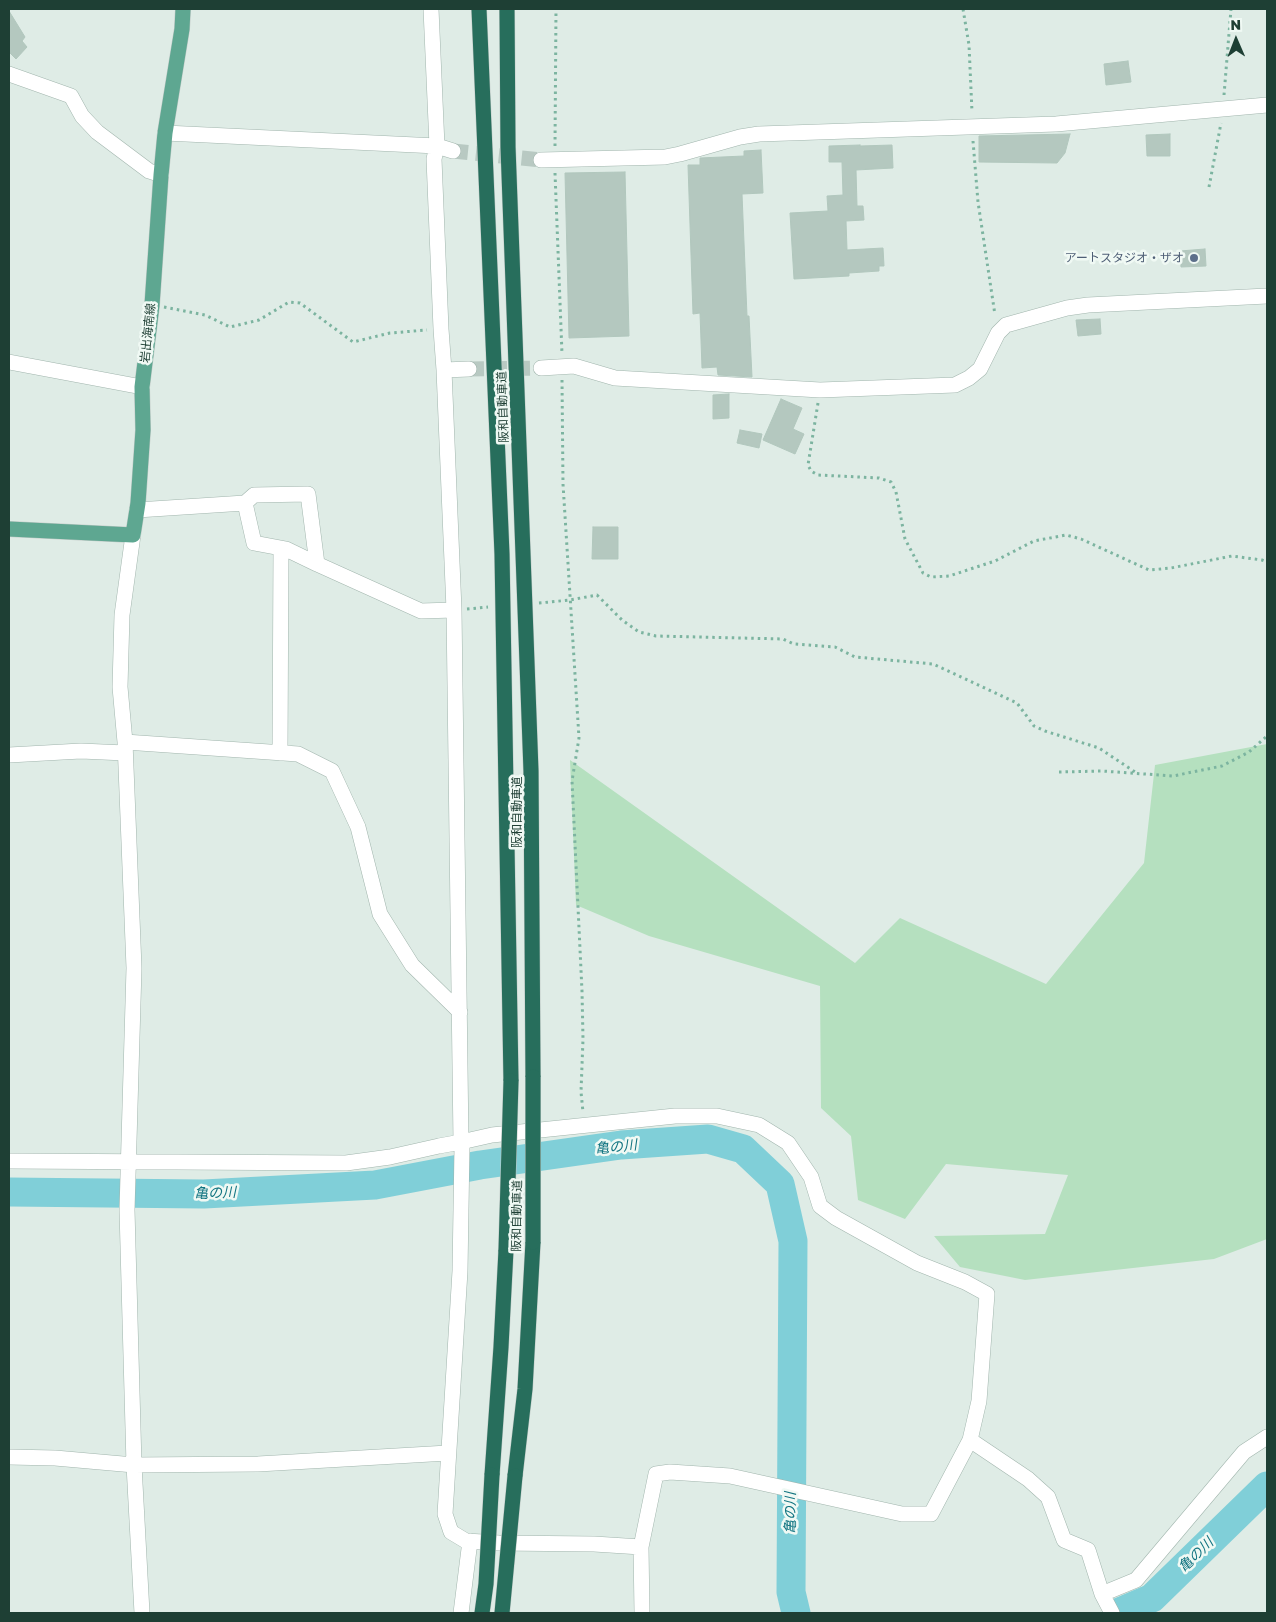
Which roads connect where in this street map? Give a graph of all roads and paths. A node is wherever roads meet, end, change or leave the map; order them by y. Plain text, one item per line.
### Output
1 (183, 9) edge
2 (431, 9) edge
3 (480, 9) edge
4 (507, 9) edge
5 (556, 9) edge
6 (963, 9) edge
7 (9, 74) edge
8 (1267, 105) edge
9 (972, 126) junction
10 (165, 133) junction
11 (437, 146) junction
12 (453, 151) tunnel mouth
13 (548, 160) junction
14 (161, 175) junction
15 (1267, 296) edge
16 (152, 305) junction
17 (441, 329) junction
18 (998, 333) junction
19 (9, 362) edge
20 (562, 367) junction
21 (541, 368) tunnel mouth
22 (469, 369) tunnel mouth
23 (444, 370) junction
24 (142, 387) junction
25 (820, 390) junction
26 (245, 503) junction
27 (137, 510) junction
28 (9, 529) edge
29 (133, 535) junction
30 (282, 548) junction
31 (1267, 562) edge
32 (317, 564) junction
33 (570, 600) junction
34 (532, 603) dead end
35 (493, 606) dead end
36 (454, 610) junction
37 (1267, 736) edge
38 (125, 748) junction
39 (280, 753) junction
40 (9, 755) edge
41 (1059, 772) dead end
42 (1138, 774) junction
43 (460, 1012) junction
44 (584, 1125) junction
45 (462, 1145) junction
46 (9, 1161) edge
47 (128, 1161) junction
48 (1267, 1436) edge
49 (970, 1440) junction
50 (448, 1453) junction
51 (9, 1457) edge
52 (134, 1465) junction
53 (470, 1541) junction
54 (641, 1547) junction
55 (1102, 1594) junction
56 (142, 1613) edge
57 (461, 1613) edge
58 (482, 1613) edge
59 (502, 1613) edge
60 (642, 1613) edge
61 (1112, 1613) edge

1 - 10 main road, 岩出海南線
2 - 11 street
3 - 58 highway, 阪和自動車道, bridge
4 - 59 highway, 阪和自動車道, bridge
5 - 13 path
6 - 9 path
7 - 14 street
8 - 9 street
9 - 13 street
9 - 18 path
10 - 11 street
10 - 14 main road, 岩出海南線
11 - 12 street
11 - 17 street
13 - 20 path
14 - 16 main road, 岩出海南線
15 - 18 street
16 - 17 path
16 - 24 main road, 岩出海南線
17 - 23 street
18 - 25 street
19 - 24 street
20 - 21 street
20 - 25 street
20 - 33 path
22 - 23 street
23 - 36 street
24 - 27 main road, 岩出海南線
25 - 31 path
26 - 27 street
26 - 30 street
26 - 32 street
27 - 29 main road, 岩出海南線
28 - 29 main road
29 - 38 street
30 - 32 street
30 - 39 street
32 - 36 street
33 - 34 path
33 - 42 path
33 - 44 path
35 - 36 path
36 - 43 street
37 - 42 path
38 - 39 street
38 - 40 street
38 - 47 street
39 - 43 street
41 - 42 path
43 - 45 street
44 - 45 street
44 - 49 street
45 - 47 street
45 - 50 street
46 - 47 street
47 - 52 street
48 - 55 street
49 - 54 street
49 - 55 street
50 - 52 street
50 - 53 street
51 - 52 street
52 - 56 street
53 - 54 street
53 - 57 street
54 - 60 street
55 - 61 street

